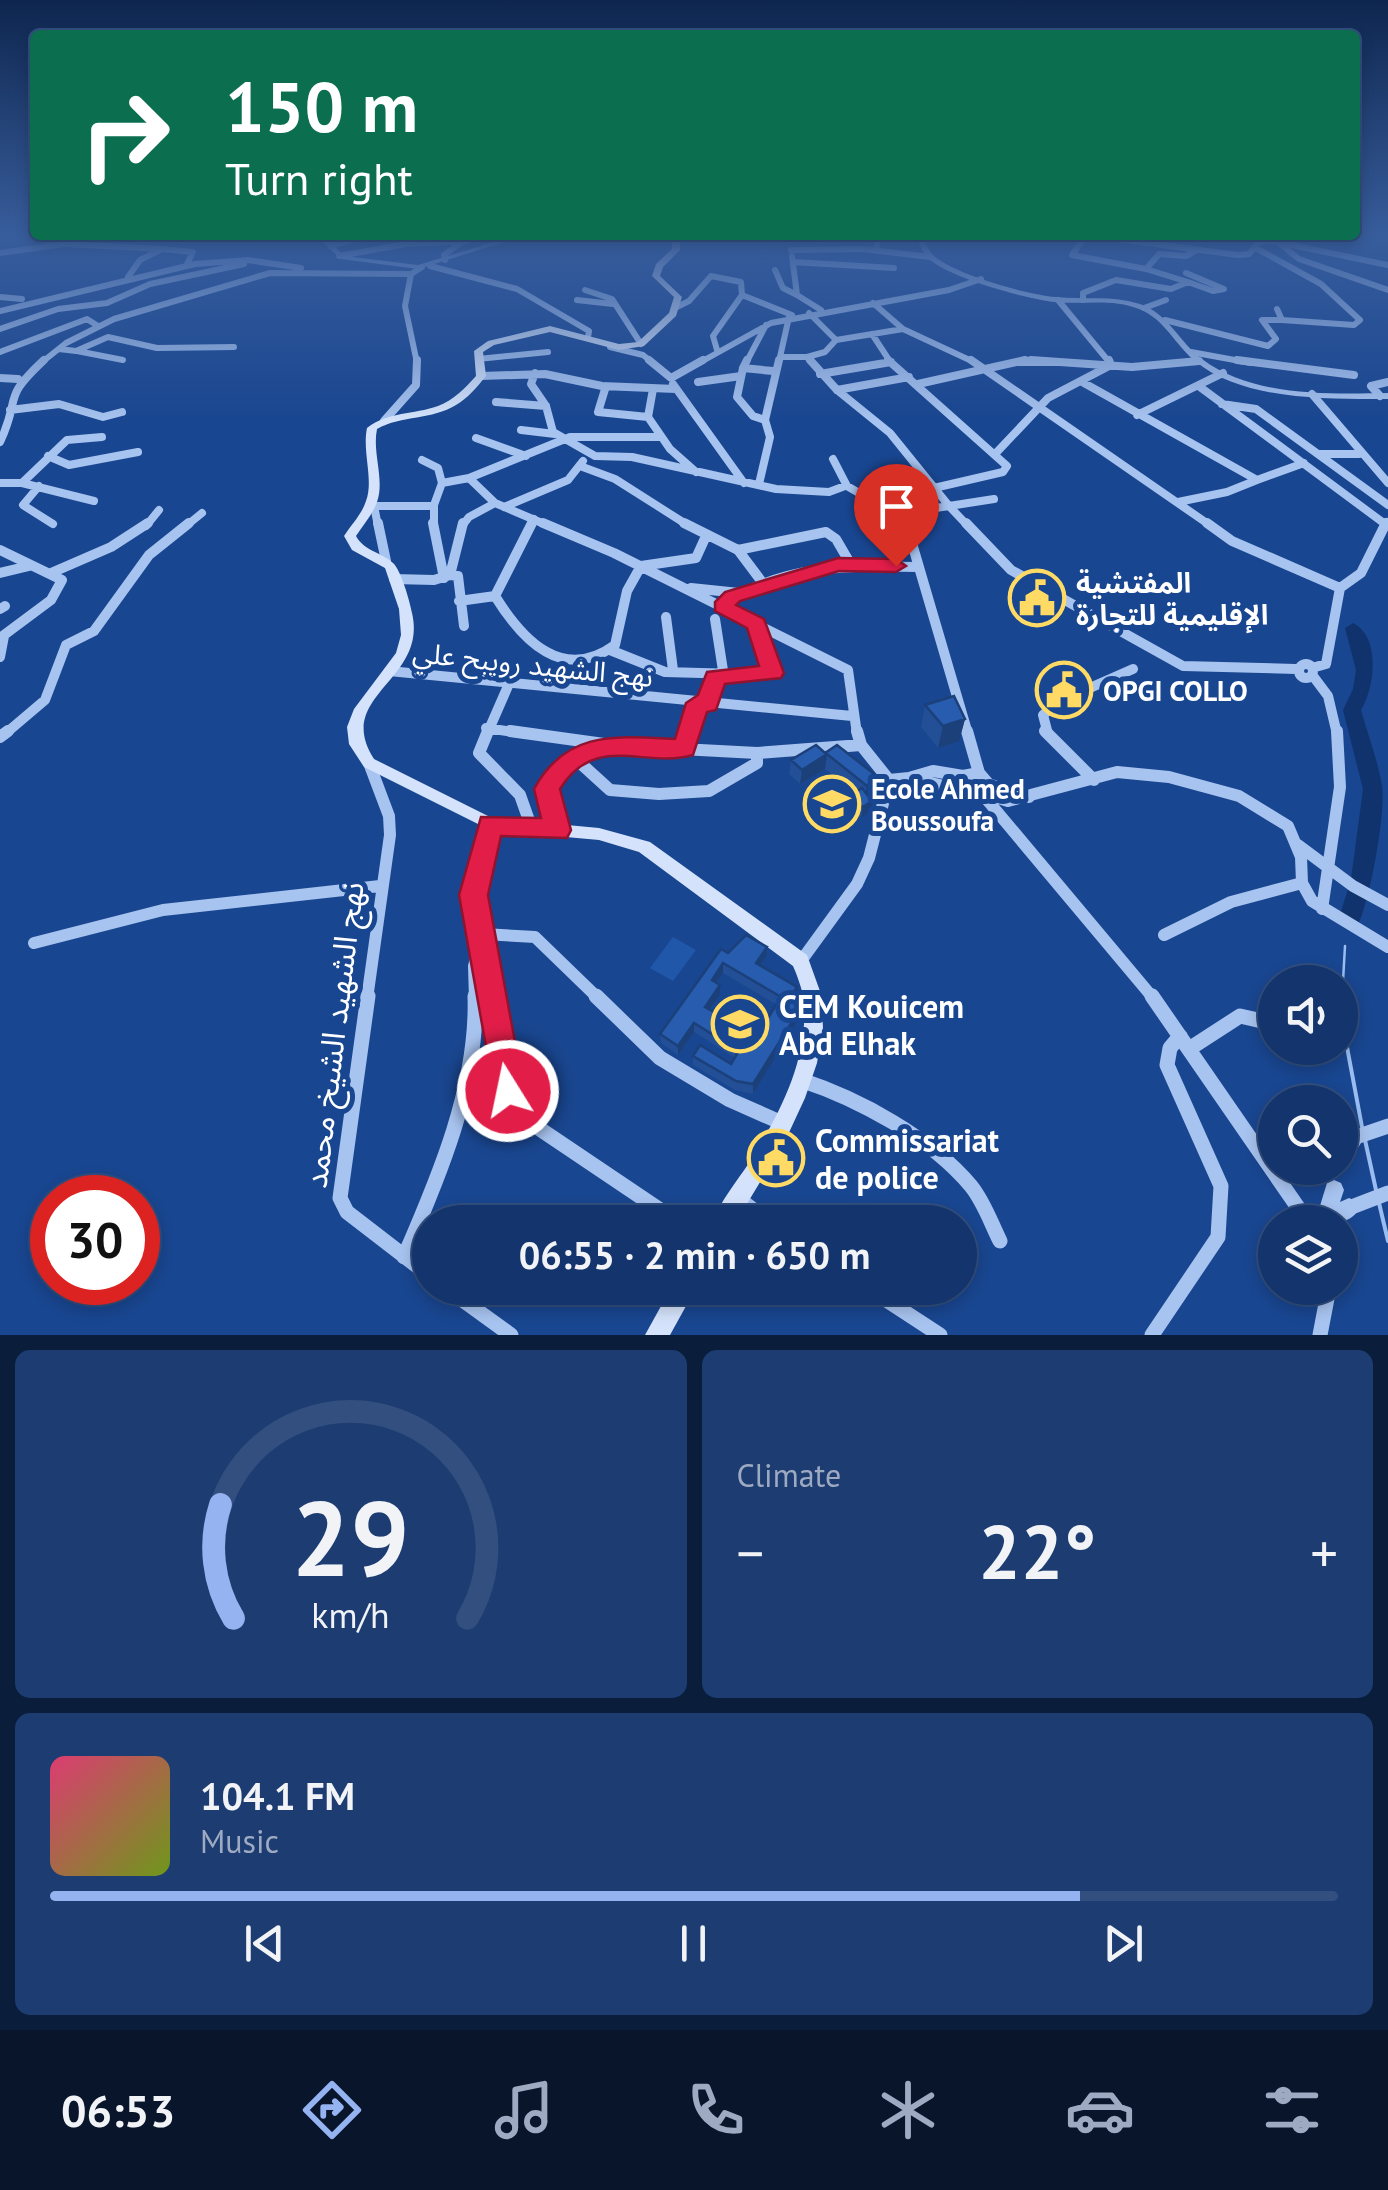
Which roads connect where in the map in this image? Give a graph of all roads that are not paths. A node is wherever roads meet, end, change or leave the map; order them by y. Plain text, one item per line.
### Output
1 (45, 296) edge
2 (91, 296) edge
3 (117, 296) edge
4 (192, 296) edge
5 (403, 296) edge
6 (534, 296) edge
7 (605, 296) edge
8 (676, 296) edge
9 (693, 296) edge
10 (741, 296) edge
11 (745, 296) edge
12 (799, 296) edge
13 (894, 296) edge
14 (908, 296) edge
15 (1035, 296) edge
16 (1082, 296) edge
17 (1334, 296) edge
18 (0, 297) edge
19 (28, 300) junction
20 (577, 300) dead end
21 (1058, 300) junction
22 (1083, 300) junction
23 (1166, 300) dead end
24 (856, 302) junction
25 (873, 303) junction
26 (614, 304) junction
27 (92, 306) junction
28 (678, 307) junction
29 (1144, 308) junction
30 (810, 309) junction
31 (1277, 309) dead end
32 (0, 311) edge
33 (792, 317) junction
34 (87, 319) junction
35 (1165, 320) junction
36 (1282, 320) junction
37 (766, 325) junction
38 (98, 326) junction
39 (903, 328) junction
40 (0, 330) edge
41 (872, 334) junction
42 (594, 340) junction
43 (836, 340) junction
44 (642, 344) junction
45 (234, 347) dead end
46 (58, 349) junction
47 (717, 350) junction
48 (76, 351) junction
49 (0, 352) edge
50 (548, 352) dead end
51 (1191, 352) junction
52 (780, 357) junction
53 (807, 357) junction
54 (478, 359) junction
55 (123, 360) dead end
56 (1199, 361) junction
57 (891, 362) junction
58 (1111, 365) junction
59 (985, 367) junction
60 (773, 371) junction
61 (742, 372) junction
62 (1223, 373) junction
63 (535, 374) junction
64 (820, 374) junction
65 (1354, 375) dead end
66 (480, 376) junction
67 (909, 377) junction
68 (0, 378) edge
69 (671, 378) junction
70 (18, 379) junction
71 (698, 382) dead end
72 (1388, 382) edge
73 (1084, 383) junction
74 (918, 384) junction
75 (606, 386) junction
76 (1200, 387) junction
77 (652, 389) junction
78 (676, 389) junction
79 (837, 390) junction
80 (1312, 394) junction
81 (1384, 396) edge
82 (496, 402) dead end
83 (1220, 405) junction
84 (546, 406) junction
85 (1040, 407) junction
86 (10, 410) junction
87 (122, 412) dead end
88 (1137, 415) junction
89 (648, 417) junction
90 (765, 420) junction
91 (384, 421) junction
92 (521, 430) dead end
93 (560, 436) junction
94 (102, 437) dead end
95 (661, 437) junction
96 (476, 438) dead end
97 (0, 442) edge
98 (138, 452) dead end
99 (996, 453) junction
100 (1319, 454) junction
101 (1359, 454) junction
102 (588, 455) junction
103 (48, 456) junction
104 (527, 456) junction
105 (422, 460) dead end
106 (833, 460) dead end
107 (1304, 463) junction
108 (580, 466) junction
109 (696, 472) junction
110 (469, 478) junction
111 (1256, 480) junction
112 (744, 482) junction
113 (0, 483) edge
114 (22, 483) junction
115 (442, 483) junction
116 (1388, 483) edge
117 (759, 484) junction
118 (40, 486) junction
119 (845, 486) junction
120 (936, 491) junction
121 (994, 499) dead end
122 (94, 501) dead end
123 (1178, 502) junction
124 (968, 504) junction
125 (500, 505) junction
126 (1388, 505) edge
127 (371, 506) junction
128 (433, 506) junction
129 (926, 506) junction
130 (949, 506) junction
131 (160, 510) dead end
132 (202, 514) dead end
133 (895, 514) junction
134 (534, 520) junction
135 (1386, 523) edge
136 (53, 524) dead end
137 (971, 524) junction
138 (706, 536) junction
139 (0, 550) edge
140 (738, 550) junction
141 (386, 561) junction
142 (850, 563) junction
143 (30, 566) junction
144 (641, 566) junction
145 (918, 567) junction
146 (0, 573) edge
147 (51, 574) junction
148 (447, 577) junction
149 (394, 579) junction
150 (765, 586) junction
151 (685, 587) junction
152 (1340, 588) junction
153 (740, 593) junction
154 (496, 596) junction
155 (459, 601) junction
156 (723, 607) junction
157 (666, 617) dead end
158 (715, 619) dead end
159 (756, 624) junction
160 (464, 626) dead end
161 (2, 637) edge
162 (610, 650) junction
163 (0, 656) edge
164 (1133, 669) dead end
165 (673, 670) junction
166 (389, 671) junction
167 (1312, 672) junction
168 (720, 677) junction
169 (508, 686) junction
170 (702, 704) junction
171 (852, 716) junction
172 (486, 728) junction
173 (0, 737) edge
174 (605, 744) junction
175 (862, 746) junction
176 (684, 748) junction
177 (757, 753) junction
178 (576, 760) junction
179 (369, 763) junction
180 (979, 773) junction
181 (963, 776) junction
182 (910, 778) junction
183 (889, 780) junction
184 (1094, 780) junction
185 (966, 791) junction
186 (987, 791) junction
187 (490, 824) junction
188 (532, 828) junction
189 (557, 830) junction
190 (1297, 845) junction
191 (1330, 868) junction
192 (1302, 883) junction
193 (380, 886) junction
194 (1388, 905) edge
195 (1327, 912) junction
196 (482, 934) junction
197 (1164, 935) dead end
198 (34, 943) dead end
199 (1388, 947) edge
200 (801, 961) junction
201 (1258, 1020) edge
202 (1185, 1042) junction
203 (801, 1080) junction
204 (780, 1122) junction
205 (1388, 1126) edge
206 (1358, 1136) edge
207 (1335, 1185) edge
208 (1334, 1190) joint
209 (1388, 1194) edge
210 (738, 1198) junction
211 (653, 1205) edge
212 (734, 1205) edge
213 (747, 1205) edge
214 (1306, 1205) edge
215 (1327, 1205) edge
216 (1358, 1205) edge
217 (1000, 1240) dead end
218 (404, 1257) junction
219 (412, 1263) edge
220 (470, 1305) edge
221 (674, 1305) edge
222 (894, 1305) edge
223 (1326, 1305) edge
224 (511, 1335) edge
225 (656, 1335) edge
226 (940, 1335) edge
227 (1152, 1335) edge
228 (1320, 1335) edge

1 - 19 street
2 - 27 street
3 - 27 street
4 - 38 street
5 - 91 street
6 - 42 street
7 - 26 street
8 - 28 main road
9 - 28 street
10 - 47 street
11 - 33 street
12 - 30 street
13 - 24 street
14 - 25 street
15 - 21 street
16 - 22 street
17 - 36 street
18 - 19 street
19 - 32 street
20 - 26 street
21 - 22 street
21 - 58 street
22 - 29 street
23 - 29 street
24 - 25 street
24 - 30 street
24 - 30 street
25 - 39 street
26 - 44 street
27 - 34 street
27 - 40 street
28 - 44 main road
29 - 35 street
30 - 33 street
30 - 43 street
31 - 36 street
33 - 37 street
33 - 52 street
34 - 38 street
34 - 49 street
35 - 36 street
35 - 51 street
37 - 47 street
37 - 61 street
38 - 46 street
39 - 41 street
39 - 59 street
41 - 43 street
41 - 57 street
42 - 44 main road
42 - 54 main road
42 - 69 street
43 - 53 street
45 - 48 street
46 - 48 street
46 - 70 street
47 - 69 street
48 - 55 street
50 - 54 street
51 - 56 street
51 - 65 street
52 - 53 street
52 - 60 street
53 - 64 street
54 - 66 main road
56 - 58 street
56 - 62 street
57 - 64 street
57 - 67 street
58 - 59 street
58 - 73 street
59 - 74 street
59 - 85 street
60 - 61 street
60 - 90 street
61 - 71 street
61 - 90 street
62 - 76 street
62 - 80 street
63 - 66 street
63 - 75 street
63 - 84 street
64 - 79 street
66 - 91 main road
67 - 74 street
67 - 79 street
68 - 70 street
69 - 78 street
70 - 86 street
72 - 81 street
73 - 85 street
73 - 88 street
74 - 99 street
75 - 77 street
75 - 89 street
76 - 83 street
76 - 88 street
77 - 78 street
77 - 89 street
78 - 112 street
79 - 120 street
80 - 81 street
80 - 101 street
82 - 84 street
83 - 100 street
83 - 107 street
84 - 93 street
85 - 99 street
85 - 123 street
86 - 87 street
86 - 97 street
88 - 111 street
89 - 95 street
90 - 117 street
91 - 127 main road
92 - 93 street
93 - 95 street
93 - 102 street
93 - 104 street
94 - 103 street
95 - 109 street
96 - 104 street
98 - 103 street
99 - 120 street
100 - 101 street
100 - 126 street
101 - 116 street
102 - 108 street
102 - 109 street
103 - 114 street
104 - 110 street
105 - 115 street
106 - 119 street
107 - 111 street
107 - 135 street
108 - 125 street
108 - 138 street
109 - 112 street
110 - 115 street
110 - 125 street
111 - 123 street
112 - 117 street
113 - 114 street
114 - 118 street
115 - 128 street
117 - 119 street
118 - 122 street
118 - 136 street
119 - 133 street
120 - 129 street
120 - 130 street
121 - 124 street
123 - 152 street
124 - 130 street
124 - 137 street
125 - 134 street
125 - 148 street
127 - 128 street
127 - 141 street
127 - 141 main road
128 - 148 street
129 - 130 street
129 - 133 street
130 - 137 street
131 - 147 street
132 - 173 street
133 - 145 street
134 - 144 street
134 - 154 street
135 - 152 street
137 - 167 street
138 - 140 street
138 - 144 street
139 - 143 street
140 - 142 street
140 - 150 street
141 - 149 main road
142 - 145 street
142 - 150 street
143 - 146 street
143 - 147 street
144 - 151 street
144 - 162 street
145 - 180 street
147 - 161 street
148 - 149 street
148 - 155 street
149 - 166 main road
150 - 153 street
151 - 153 street
151 - 156 street
152 - 167 street
153 - 156 street
154 - 155 street
154 - 162 street
155 - 160 street
156 - 159 street
157 - 165 street
158 - 168 street
159 - 168 street
159 - 171 street
161 - 163 street
162 - 165 street
164 - 184 street
165 - 168 street
166 - 169 street, نهج الشهيد رويبح علي
166 - 179 main road
167 - 191 street
168 - 170 street
169 - 170 street, نهج الشهيد رويبح علي
169 - 172 street
170 - 171 street, نهج الشهيد رويبح علي
170 - 176 street
171 - 175 street
172 - 174 street
172 - 188 street
174 - 176 street
174 - 178 street
175 - 177 street
175 - 183 street
176 - 177 street
177 - 178 street
178 - 189 street
179 - 187 main road
179 - 193 street, نهج الشهيد الشيخ محمد
180 - 181 street
180 - 186 street
181 - 182 street
181 - 185 street
182 - 183 street
182 - 185 street
183 - 200 street
184 - 186 street
184 - 190 street
185 - 186 street
186 - 202 street
187 - 188 main road
187 - 196 street
188 - 189 main road
189 - 200 main road
190 - 191 street
190 - 192 street
191 - 194 street
191 - 195 street
192 - 195 street
192 - 197 street
193 - 198 street
193 - 218 street, نهج الشهيد الشيخ محمد
195 - 199 street
196 - 204 street
196 - 211 street
196 - 218 street
200 - 203 main road
201 - 202 street
202 - 214 street
202 - 227 street
203 - 204 main road
203 - 217 street
204 - 210 main road
205 - 206 street
207 - 208 street
208 - 215 street
209 - 216 street
210 - 212 main road
210 - 213 street
218 - 219 street, نهج الشهيد الشيخ محمد
220 - 224 street
221 - 225 main road
222 - 226 street
223 - 228 street

